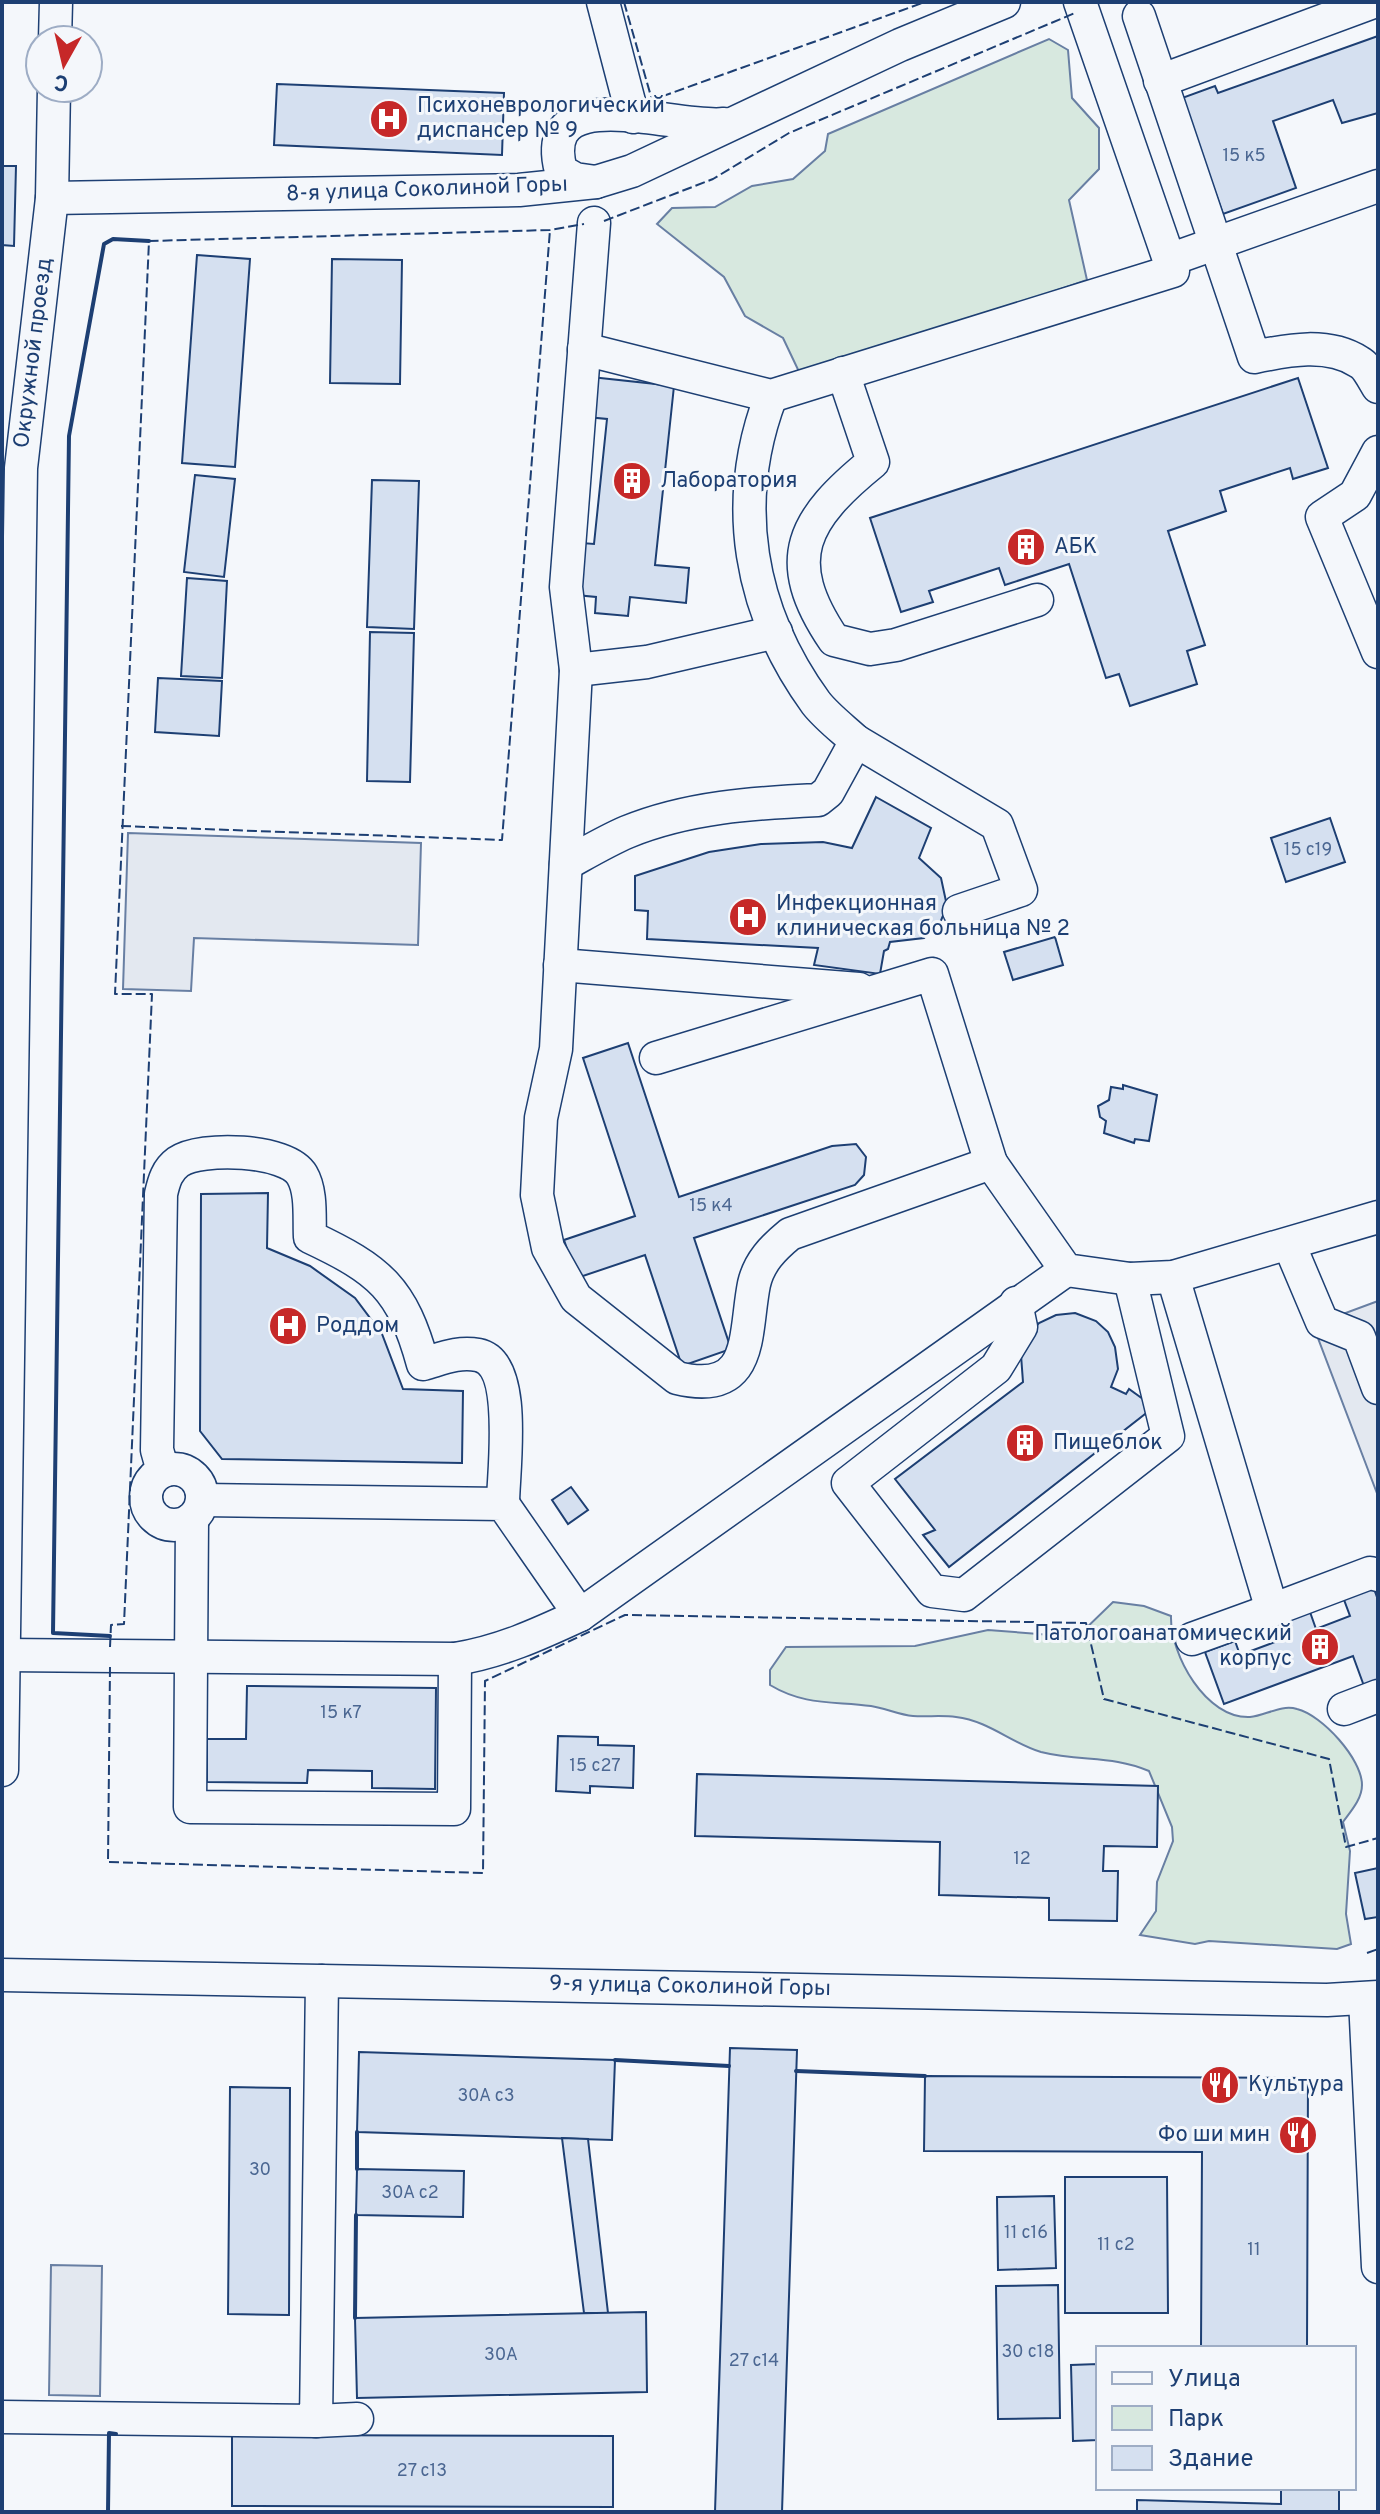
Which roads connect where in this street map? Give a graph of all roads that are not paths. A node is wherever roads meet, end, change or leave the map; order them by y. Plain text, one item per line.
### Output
1 (56, 2) edge
2 (603, 2) edge
3 (1004, 2) edge
4 (1080, 2) edge
5 (1373, 2) edge
6 (1139, 16) dead end
7 (55, 24) edge
8 (1160, 81) junction
9 (54, 104) edge
10 (633, 117) junction
11 (742, 120) junction
12 (596, 182) junction
13 (1378, 186) edge
14 (52, 198) junction
15 (594, 223) dead end
16 (1213, 244) junction
17 (1169, 260) junction
18 (584, 349) junction
19 (843, 373) junction
20 (1378, 387) edge
21 (771, 396) junction
22 (1378, 452) edge
23 (1037, 600) dead end
24 (776, 632) junction
25 (1378, 652) edge
26 (576, 670) junction
27 (856, 741) junction
28 (566, 864) junction
29 (959, 911) dead end
30 (560, 965) junction
31 (878, 990) junction
32 (656, 1058) dead end
33 (991, 1163) junction
34 (1378, 1217) edge
35 (1289, 1244) junction
36 (1066, 1270) junction
37 (1173, 1277) junction
38 (1130, 1279) junction
39 (1016, 1303) junction
40 (1378, 1388) edge
41 (163, 1471) junction
42 (503, 1504) junction
43 (198, 1509) junction
44 (1378, 1575) edge
45 (1272, 1610) junction
46 (580, 1615) junction
47 (1192, 1639) dead end
48 (4, 1655) edge
49 (191, 1657) junction
50 (455, 1659) junction
51 (1378, 1696) edge
52 (1344, 1709) dead end
53 (2, 1770) edge
54 (2, 1975) edge
55 (322, 1981) junction
56 (1372, 1998) edge
57 (1378, 2255) edge
58 (1378, 2267) edge
59 (2, 2417) edge
60 (357, 2419) dead end
61 (316, 2421) junction

1 - 7 street
2 - 10 street
3 - 11 street, 8-я улица Соколиной Горы
4 - 17 street
5 - 8 street
6 - 8 street
8 - 16 street
9 - 14 street, Окружной проезд
10 - 11 street
10 - 12 street
11 - 12 street, 8-я улица Соколиной Горы
12 - 14 street, 8-я улица Соколиной Горы
13 - 16 street
14 - 48 street, Окружной проезд
15 - 18 street
16 - 17 street
16 - 20 street
17 - 19 street
18 - 21 street
18 - 26 street
19 - 21 street
19 - 23 street
21 - 24 street
22 - 25 street
24 - 26 street
24 - 27 street
26 - 28 street
27 - 28 street
27 - 29 street
28 - 30 street
30 - 31 street
30 - 33 street
31 - 32 street
31 - 33 street
33 - 36 street
34 - 35 street
35 - 37 street
35 - 40 street
36 - 38 street
36 - 39 street
37 - 38 street
37 - 45 street
38 - 39 street
39 - 46 street
41 - 42 street
41 - 43 street
41 - 43 street
42 - 43 street
42 - 46 street
43 - 49 street
44 - 45 street
45 - 47 street
46 - 50 street
48 - 49 street
48 - 53 street, Окружной проезд
49 - 50 street
49 - 50 street
51 - 52 street
54 - 55 street, 9-я улица Соколиной Горы
55 - 56 street, 9-я улица Соколиной Горы
55 - 61 street
56 - 57 street
57 - 58 street
59 - 61 street
60 - 61 street

